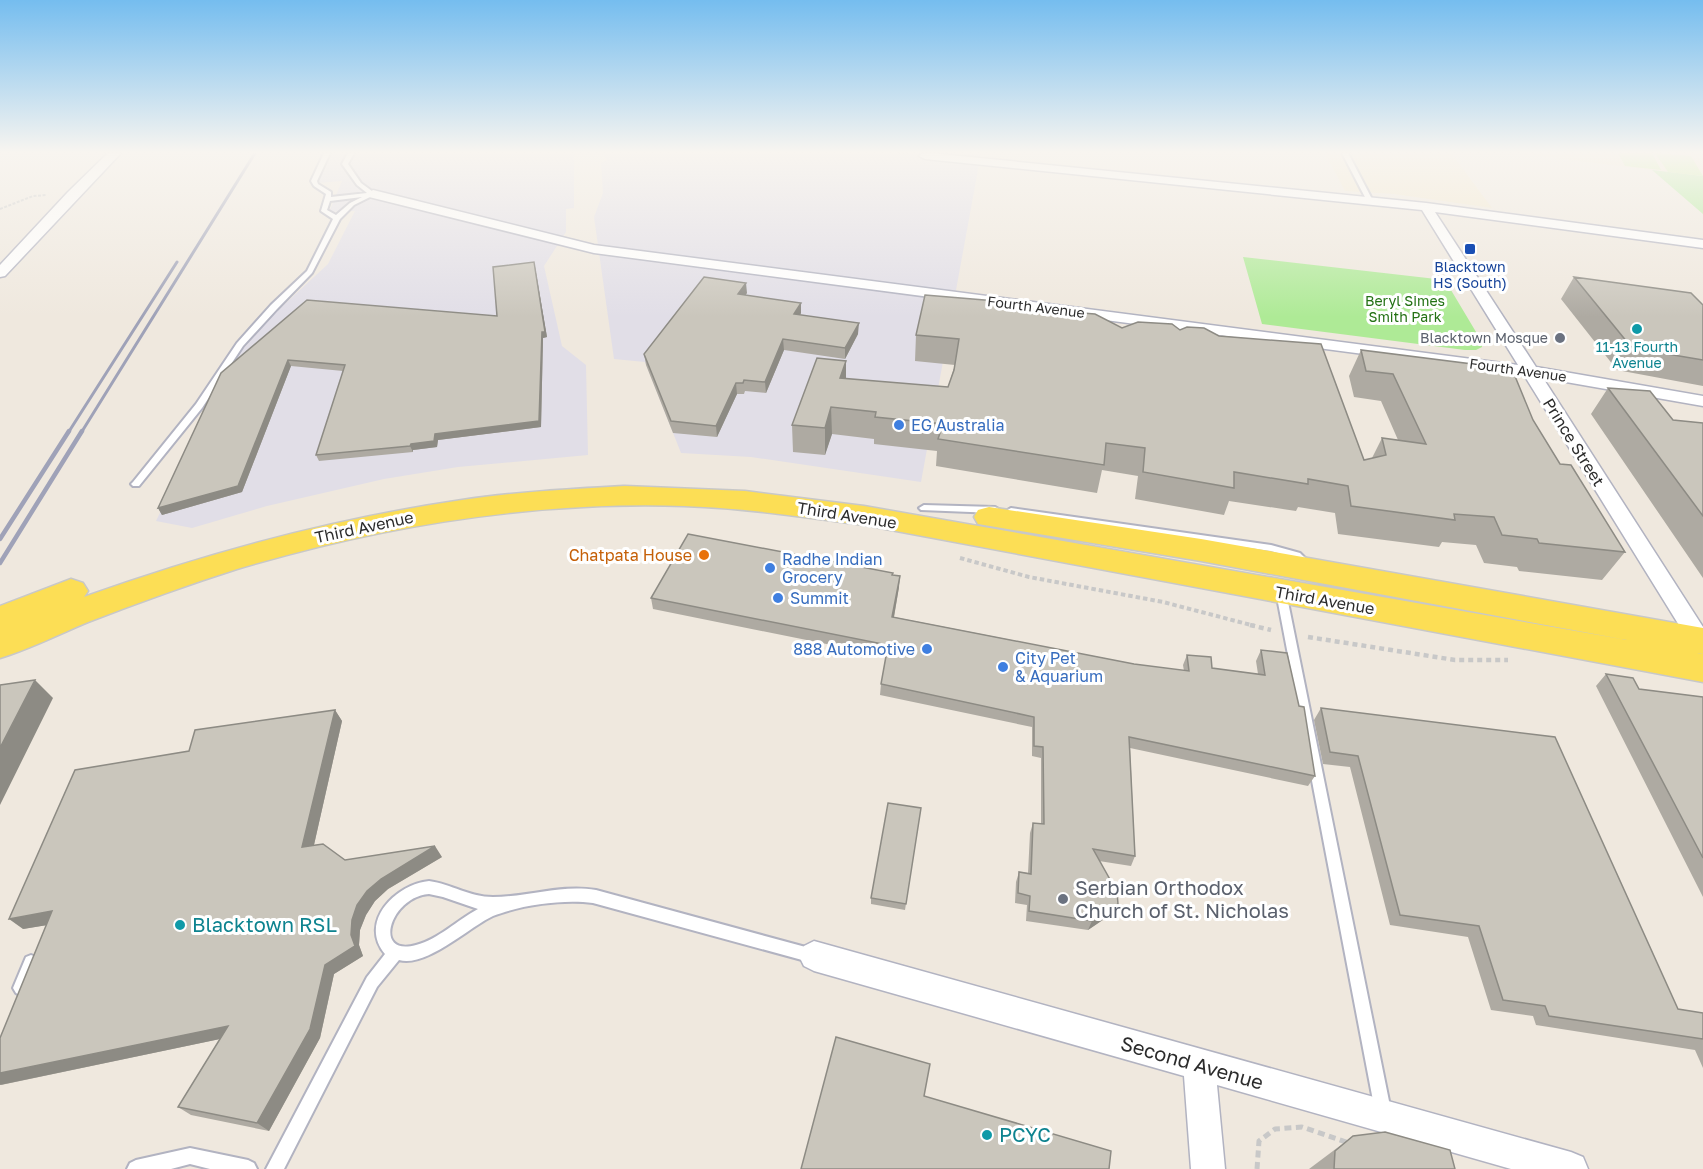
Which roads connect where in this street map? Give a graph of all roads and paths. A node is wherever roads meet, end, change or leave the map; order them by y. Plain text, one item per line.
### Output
1 (1426, 207) edge
2 (60, 208) edge
3 (325, 208) edge
4 (348, 208) edge
5 (427, 208) edge
6 (1430, 208) edge
7 (337, 218) junction
8 (1703, 244) edge
9 (0, 273) edge
10 (1529, 371) junction
11 (1703, 401) edge
12 (136, 484) dead end
13 (958, 557) dead end
14 (1281, 592) junction
15 (0, 620) edge
16 (1288, 634) junction
17 (0, 645) edge
18 (1702, 648) edge
19 (1512, 660) dead end
20 (506, 905) junction
21 (396, 951) junction
22 (814, 956) joint
23 (31, 962) edge
24 (15, 1003) edge
25 (1199, 1065) junction
26 (1384, 1117) junction
27 (1358, 1146) edge
28 (136, 1169) edge
29 (248, 1169) edge
30 (275, 1169) edge
31 (1208, 1169) edge
32 (1257, 1169) edge
33 (1570, 1169) edge

1 - 10 street, Prince Street
2 - 9 street
3 - 7 lane
4 - 7 lane
5 - 10 street, Fourth Avenue
6 - 8 street
7 - 12 lane
10 - 11 street, Fourth Avenue
10 - 18 street, Prince Street
13 - 16 path
14 - 16 lane
14 - 17 main road, Third Avenue
14 - 18 main road, Third Avenue
15 - 18 main road, Third Avenue
16 - 19 path
16 - 26 lane
20 - 21 lane
20 - 21 lane
20 - 22 lane
21 - 30 lane
22 - 25 street, Second Avenue
23 - 24 lane
25 - 26 street, Second Avenue
25 - 31 street
26 - 33 street, Second Avenue
27 - 32 path
28 - 29 lane

